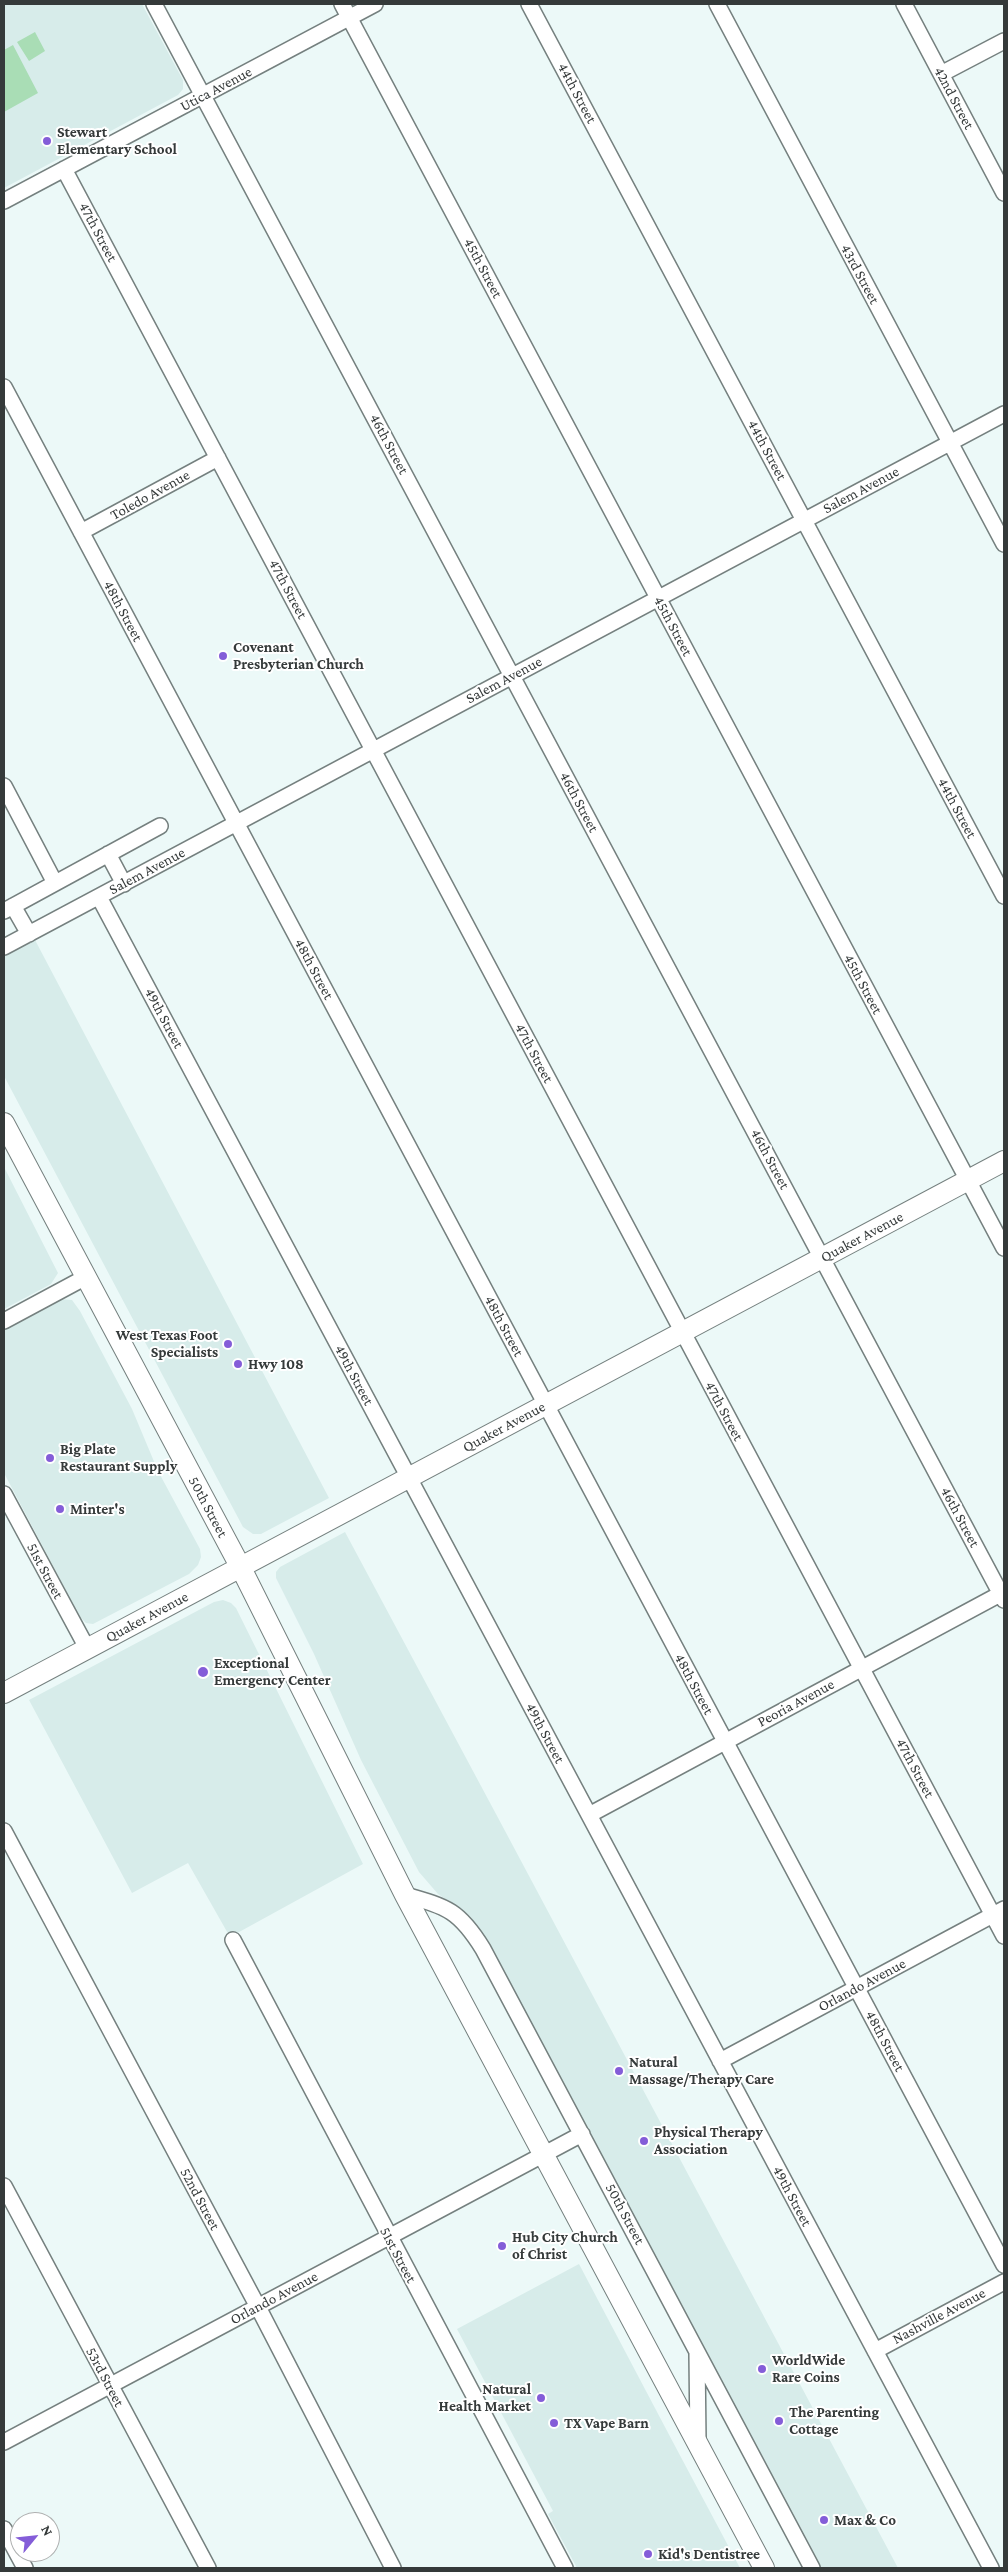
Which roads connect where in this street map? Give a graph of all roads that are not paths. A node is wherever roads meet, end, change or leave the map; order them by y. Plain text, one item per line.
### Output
1 (154, 4) edge
2 (375, 4) edge
3 (529, 4) edge
4 (716, 4) edge
5 (904, 4) edge
6 (346, 10) edge
7 (1004, 41) edge
8 (941, 74) junction
9 (203, 95) junction
10 (64, 169) junction
11 (1004, 193) edge
12 (4, 202) edge
13 (4, 387) edge
14 (1004, 414) edge
15 (950, 443) junction
16 (218, 458) junction
17 (804, 520) junction
18 (81, 532) junction
19 (1004, 544) edge
20 (658, 598) junction
21 (512, 676) junction
22 (373, 750) junction
23 (4, 786) edge
24 (236, 824) junction
25 (160, 826) dead end
26 (108, 854) junction
27 (55, 883) junction
28 (124, 884) junction
29 (1004, 896) edge
30 (99, 897) junction
31 (8, 908) edge
32 (29, 934) junction
33 (4, 947) edge
34 (4, 1123) edge
35 (1004, 1161) edge
36 (968, 1180) junction
37 (1004, 1248) edge
38 (822, 1258) junction
39 (86, 1277) junction
40 (4, 1321) edge
41 (682, 1332) junction
42 (546, 1405) junction
43 (409, 1478) junction
44 (4, 1494) edge
45 (241, 1568) junction
46 (1003, 1595) edge
47 (87, 1648) junction
48 (862, 1668) junction
49 (4, 1693) edge
50 (725, 1741) junction
51 (589, 1815) junction
52 (4, 1831) edge
53 (405, 1895) junction
54 (999, 1912) edge
55 (1004, 1936) edge
56 (233, 1940) dead end
57 (857, 1988) junction
58 (720, 2061) junction
59 (582, 2134) junction
60 (544, 2154) junction
61 (4, 2186) edge
62 (389, 2237) junction
63 (1004, 2265) edge
64 (1004, 2282) edge
65 (258, 2307) junction
66 (697, 2351) junction
67 (875, 2351) junction
68 (110, 2386) junction
69 (4, 2442) edge
70 (698, 2442) junction
71 (4, 2529) edge
72 (25, 2568) edge
73 (208, 2568) edge
74 (394, 2568) edge
75 (565, 2568) edge
76 (764, 2568) edge
77 (812, 2568) edge
78 (990, 2568) edge

1 - 9 street, 46th Street
2 - 6 street, Utica Avenue
3 - 17 street, 44th Street
4 - 15 street, 43rd Street
5 - 8 street, 42nd Street
6 - 9 street, Utica Avenue
6 - 20 street, 45th Street
7 - 8 street
8 - 11 street, 42nd Street
9 - 10 street, Utica Avenue
9 - 21 street, 46th Street
10 - 12 street, Utica Avenue
10 - 16 street, 47th Street
13 - 18 street, 48th Street
14 - 15 street, Salem Avenue
15 - 17 street, Salem Avenue
15 - 19 street, 43rd Street
16 - 18 street, Toledo Avenue
16 - 22 street, 47th Street
17 - 20 street, Salem Avenue
17 - 29 street, 44th Street
18 - 24 street, 48th Street
20 - 21 street, Salem Avenue
20 - 36 street, 45th Street
21 - 22 street, Salem Avenue
21 - 38 street, 46th Street
22 - 24 street, Salem Avenue
22 - 41 street, 47th Street
23 - 27 street
24 - 28 street, Salem Avenue
24 - 42 street, 48th Street
25 - 26 street
26 - 27 street
26 - 28 street
27 - 31 street
28 - 30 street, Salem Avenue
30 - 32 street, Salem Avenue
30 - 43 street, 49th Street
31 - 32 street
32 - 33 street, Salem Avenue
34 - 39 main road, 50th Street
35 - 36 main road, Quaker Avenue
36 - 37 street, 45th Street
36 - 38 main road, Quaker Avenue
38 - 41 main road, Quaker Avenue
38 - 46 street, 46th Street
39 - 40 street
39 - 45 main road, 50th Street
41 - 42 main road, Quaker Avenue
41 - 48 street, 47th Street
42 - 43 main road, Quaker Avenue
42 - 50 street, 48th Street
43 - 45 main road, Quaker Avenue
43 - 51 street, 49th Street
44 - 47 street, 51st Street
45 - 47 main road, Quaker Avenue
45 - 53 main road, 50th Street
46 - 48 street, Peoria Avenue
47 - 49 main road, Quaker Avenue
48 - 50 street, Peoria Avenue
48 - 54 street, 47th Street
50 - 51 street, Peoria Avenue
50 - 57 street, 48th Street
51 - 58 street, 49th Street
52 - 65 street, 52nd Street
53 - 59 street, 50th Street
53 - 60 main road, 50th Street
54 - 55 street, 47th Street
54 - 57 street, Orlando Avenue
56 - 62 street, 51st Street
57 - 58 street, Orlando Avenue
57 - 63 street, 48th Street
58 - 67 street, 49th Street
59 - 60 street, Orlando Avenue
59 - 66 street, 50th Street
60 - 62 street, Orlando Avenue
60 - 70 main road, 50th Street
61 - 68 street, 53rd Street
62 - 65 street, Orlando Avenue
62 - 75 street, 51st Street
64 - 67 street, Nashville Avenue
65 - 68 street, Orlando Avenue
65 - 74 street, 52nd Street
66 - 70 street
66 - 77 street, 50th Street
67 - 78 street, 49th Street
68 - 69 street, Orlando Avenue
68 - 73 street, 53rd Street
70 - 76 main road, 50th Street
71 - 72 street

